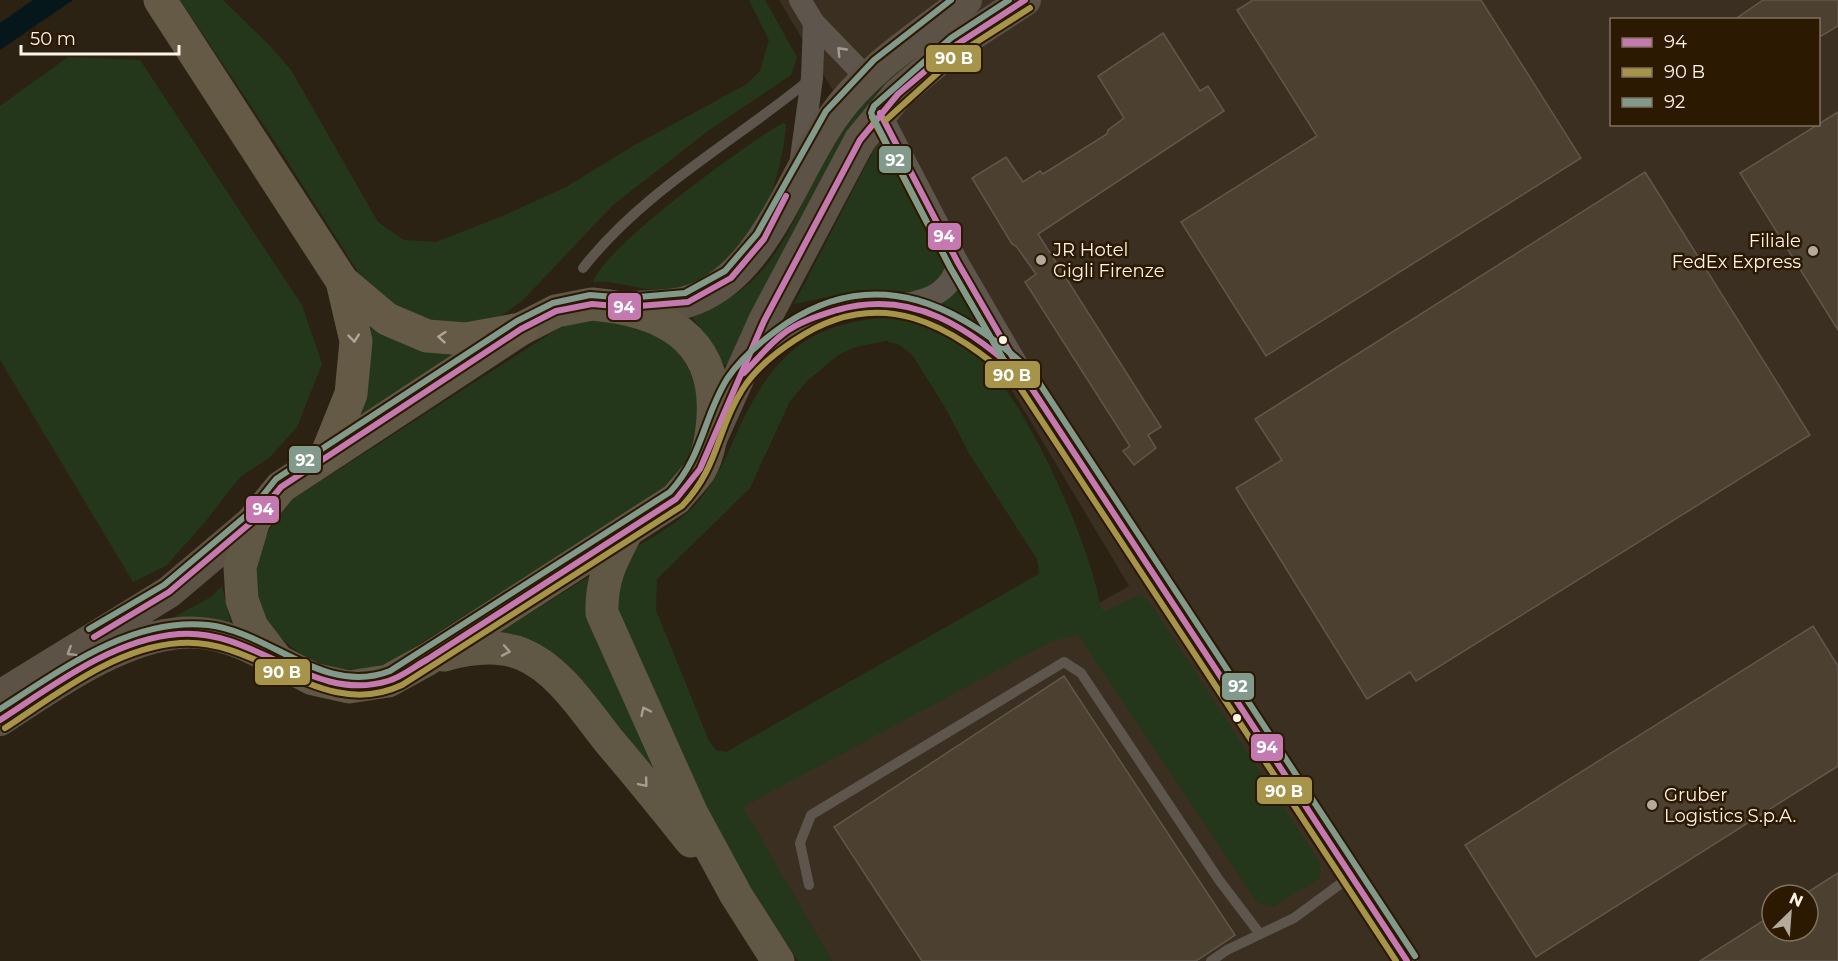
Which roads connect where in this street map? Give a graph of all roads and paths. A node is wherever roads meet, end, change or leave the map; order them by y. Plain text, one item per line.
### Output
1 (160, 0) edge
2 (800, 0) edge
3 (966, 0) edge
4 (1025, 0) edge
5 (814, 23) junction
6 (812, 78) junction
7 (868, 79) junction
8 (880, 113) junction
9 (798, 175) junction
10 (958, 263) junction
11 (583, 268) dead end
12 (342, 281) junction
13 (900, 304) junction
14 (627, 307) junction
15 (521, 330) junction
16 (1025, 378) junction
17 (736, 381) junction
18 (712, 437) junction
19 (326, 456) junction
20 (254, 519) junction
21 (626, 532) junction
22 (428, 659) junction
23 (278, 661) junction
24 (1, 714) edge
25 (1351, 876) junction
26 (809, 885) dead end
27 (736, 895) junction
28 (1260, 934) junction
29 (778, 961) edge
30 (1211, 961) edge
31 (1407, 961) edge

1 - 12 highway
2 - 5 street
3 - 7 main road
4 - 8 main road
5 - 6 street
7 -> 5 street
6 - 9 street
6 - 11 lane
7 - 9 main road
8 - 10 street
8 - 17 main road
9 - 14 main road
10 - 13 street
10 - 16 street
15 -> 12 highway
12 -> 19 highway
13 - 16 street
13 - 17 street
14 - 15 main road
14 - 18 main road
15 - 19 main road
16 - 25 street
17 - 18 main road
18 - 21 main road
19 - 20 main road
20 - 23 main road
20 -> 24 main road
21 - 22 main road
27 -> 21 main road
22 - 23 main road
22 -> 27 main road
23 - 24 main road
25 - 28 lane
25 - 31 street
26 - 28 lane
27 - 29 main road
28 - 30 lane

